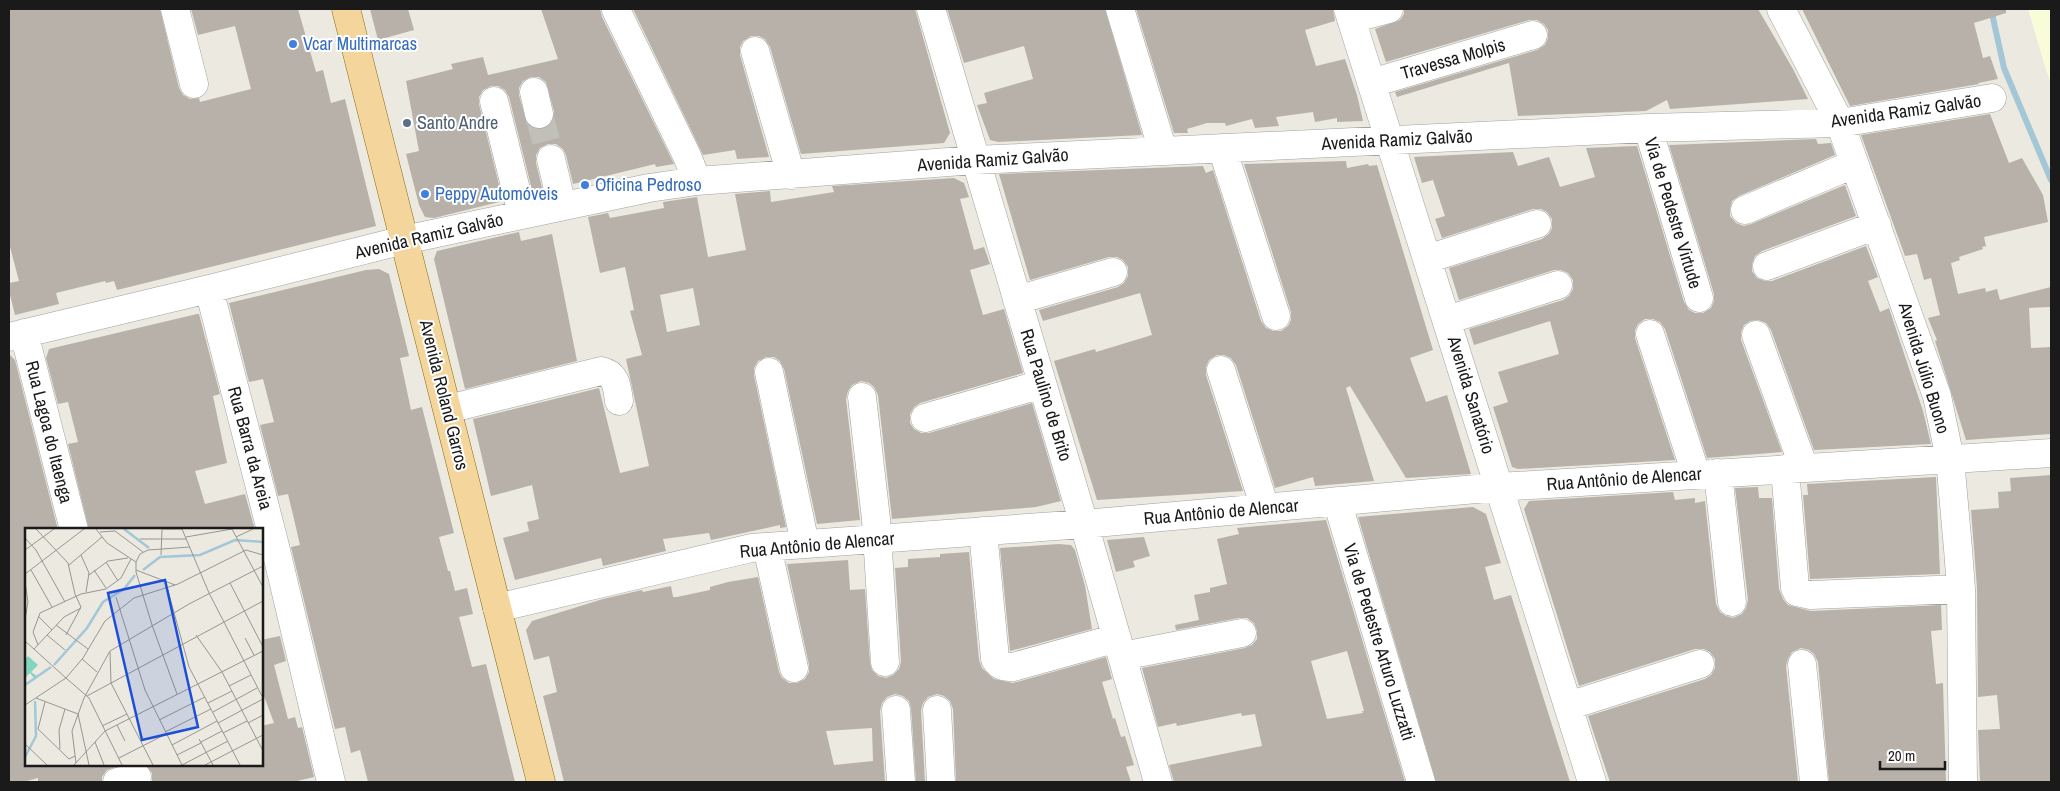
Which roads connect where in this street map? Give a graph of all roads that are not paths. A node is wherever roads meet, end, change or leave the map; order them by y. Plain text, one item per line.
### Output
1 (175, 9) edge
2 (346, 9) edge
3 (931, 9) edge
4 (1120, 9) edge
5 (1389, 9) edge
6 (1781, 9) edge
7 (616, 10) edge
8 (1350, 14) edge
9 (1533, 35) dead end
10 (755, 51) dead end
11 (1372, 83) junction
12 (194, 84) dead end
13 (1992, 98) dead end
14 (494, 101) dead end
15 (1840, 123) junction
16 (1648, 128) junction
17 (1390, 140) junction
18 (1222, 148) junction
19 (1163, 151) junction
20 (551, 159) tunnel mouth
21 (975, 160) junction
22 (1854, 164) junction
23 (791, 175) junction
24 (697, 181) junction
25 (562, 206) junction
26 (1745, 210) dead end
27 (522, 214) junction
28 (1537, 224) dead end
29 (1877, 225) junction
30 (404, 240) junction
31 (1427, 259) junction
32 (1767, 266) dead end
33 (1113, 272) dead end
34 (1558, 285) dead end
35 (209, 290) junction
36 (1699, 298) dead end
37 (1017, 300) junction
38 (1276, 316) dead end
39 (1447, 320) junction
40 (1650, 334) dead end
41 (16, 335) edge
42 (1756, 335) dead end
43 (1222, 370) dead end
44 (769, 372) dead end
45 (1042, 384) junction
46 (862, 397) dead end
47 (618, 401) dead end
48 (448, 409) junction
49 (925, 418) dead end
50 (2051, 453) edge
51 (1950, 459) junction
52 (1794, 468) junction
53 (1707, 474) junction
54 (1499, 487) junction
55 (1337, 501) junction
56 (1265, 508) junction
57 (1084, 524) junction
58 (73, 528) edge
59 (983, 531) junction
60 (877, 540) junction
61 (805, 544) junction
62 (767, 547) junction
63 (1961, 589) junction
64 (1732, 602) dead end
65 (497, 608) junction
66 (1242, 633) dead end
67 (1120, 647) junction
68 (885, 662) dead end
69 (1700, 664) dead end
70 (1802, 664) dead end
71 (794, 668) dead end
72 (1568, 706) junction
73 (896, 710) dead end
74 (936, 710) dead end
75 (330, 782) edge
76 (541, 782) edge
77 (901, 782) edge
78 (941, 782) edge
79 (1158, 782) edge
80 (1421, 782) edge
81 (1592, 782) edge
82 (1814, 782) edge
83 (1963, 782) edge

1 - 12 street
2 - 30 main road, Avenida Roland Garros
3 - 21 street, Rua Paulino de Brito
4 - 19 street
5 - 8 street
6 - 15 street, Avenida Júlio Buono
7 - 24 street
8 - 11 street, Avenida Sanatório
9 - 11 street, Travessa Molpis
10 - 23 street
11 - 17 street, Avenida Sanatório
13 - 15 street, Avenida Ramiz Galvão
14 - 27 street
15 - 16 street, Avenida Ramiz Galvão
15 - 22 street, Avenida Júlio Buono
16 - 17 street, Avenida Ramiz Galvão
16 - 36 street, Via de Pedestre Virtude
17 - 18 street, Avenida Ramiz Galvão
17 - 31 street, Avenida Sanatório
18 - 19 street, Avenida Ramiz Galvão
18 - 38 street
19 - 21 street, Avenida Ramiz Galvão
20 - 25 street
21 - 23 street, Avenida Ramiz Galvão
21 - 37 street, Rua Paulino de Brito
22 - 26 street
22 - 29 street, Avenida Júlio Buono
23 - 24 street, Avenida Ramiz Galvão
24 - 25 street, Avenida Ramiz Galvão
25 - 27 street, Avenida Ramiz Galvão
27 - 30 street, Avenida Ramiz Galvão
28 - 31 street
29 - 32 street
29 - 51 street, Avenida Júlio Buono
30 - 35 street, Avenida Ramiz Galvão
30 - 48 main road, Avenida Roland Garros
31 - 39 street, Avenida Sanatório
33 - 37 street
34 - 39 street
35 - 41 street, Avenida Ramiz Galvão
35 - 75 street, Rua Barra da Areia
37 - 45 street, Rua Paulino de Brito
39 - 54 street, Avenida Sanatório
40 - 53 street
41 - 58 street, Rua Lagoa do Itaenga
42 - 52 street
43 - 56 street
44 - 61 street
45 - 49 street
45 - 57 street, Rua Paulino de Brito
46 - 60 street
47 - 48 street
48 - 65 main road, Avenida Roland Garros
50 - 51 street, Rua Antônio de Alencar
51 - 52 street, Rua Antônio de Alencar
51 - 63 street, Avenida Júlio Buono
52 - 53 street, Rua Antônio de Alencar
52 - 63 street
53 - 54 street, Rua Antônio de Alencar
53 - 64 street
54 - 55 street, Rua Antônio de Alencar
54 - 72 street, Avenida Sanatório
55 - 56 street, Rua Antônio de Alencar
55 - 80 street, Via de Pedestre Arturo Luzzatti
56 - 57 street, Rua Antônio de Alencar
57 - 59 street, Rua Antônio de Alencar
57 - 67 street, Rua Paulino de Brito
59 - 60 street, Rua Antônio de Alencar
59 - 67 street
60 - 61 street, Rua Antônio de Alencar
60 - 68 street
61 - 62 street, Rua Antônio de Alencar
62 - 65 street, Rua Antônio de Alencar
62 - 71 street
63 - 83 street, Avenida Júlio Buono
65 - 76 main road, Avenida Roland Garros
66 - 67 street
67 - 79 street, Rua Paulino de Brito
69 - 72 street
70 - 82 street
72 - 81 street, Avenida Sanatório
73 - 77 street
74 - 78 street

